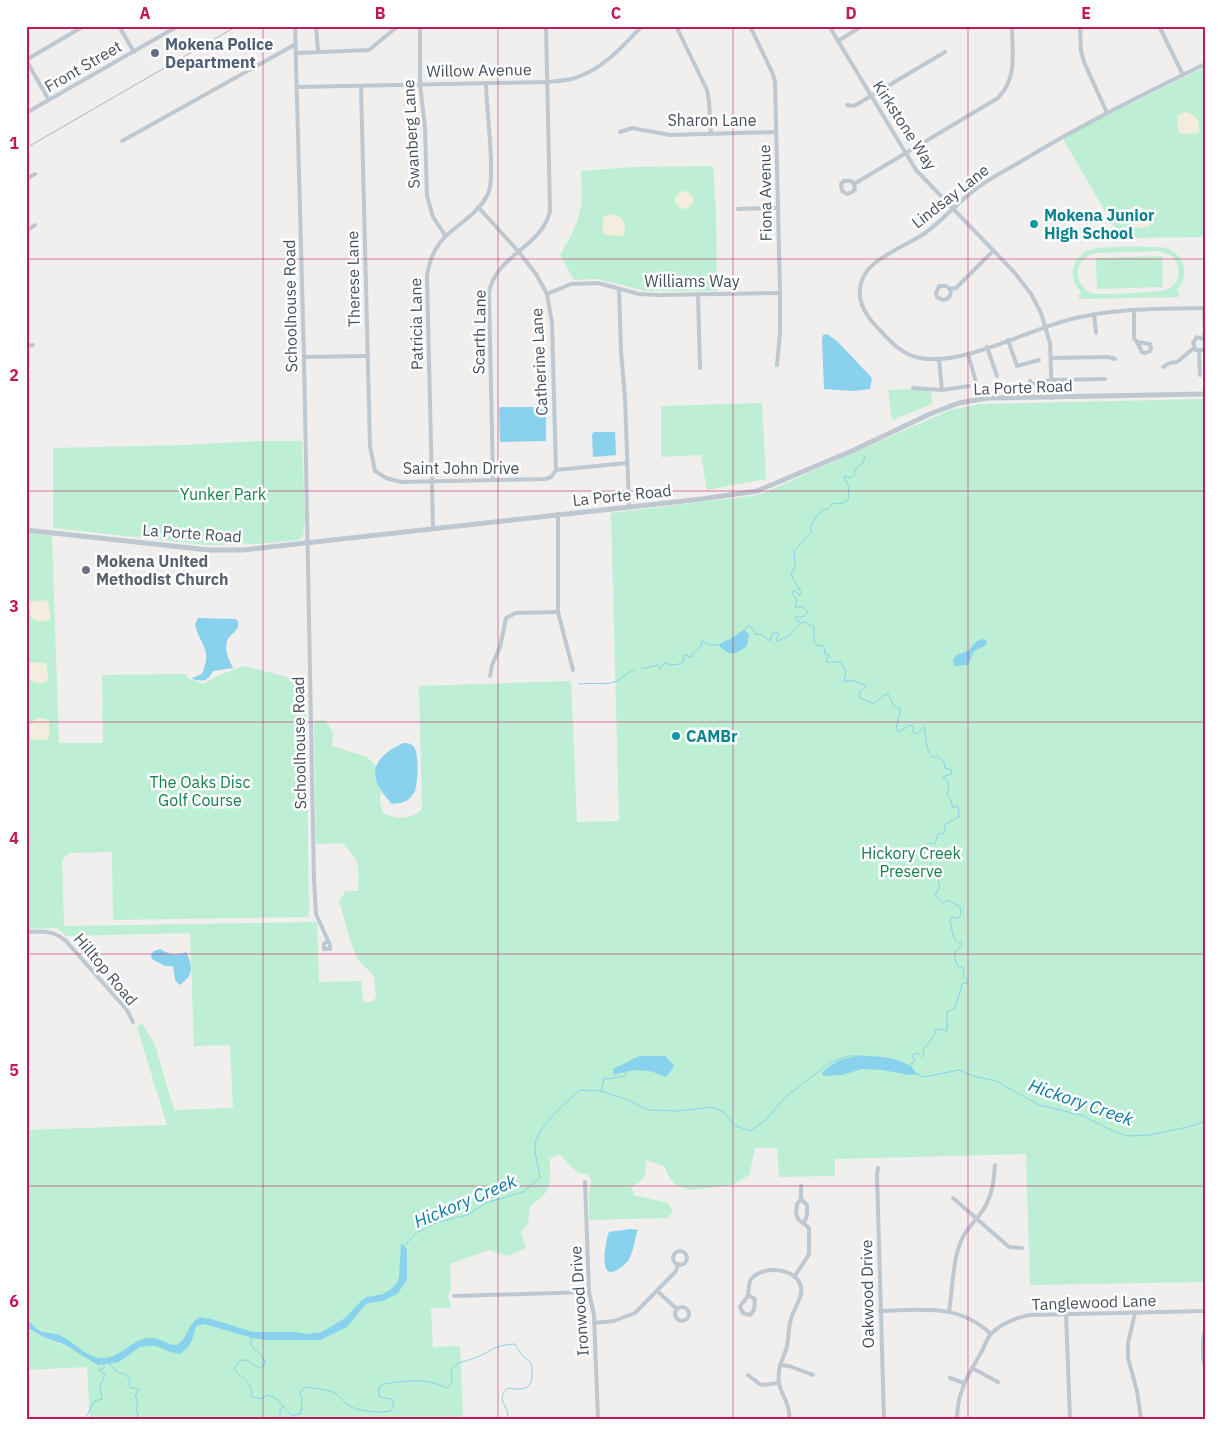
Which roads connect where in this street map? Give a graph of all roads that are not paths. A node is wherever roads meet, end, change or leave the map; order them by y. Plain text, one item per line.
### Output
1 (84, 26) edge
2 (119, 26) edge
3 (178, 26) edge
4 (295, 26) edge
5 (316, 26) edge
6 (398, 26) edge
7 (420, 26) edge
8 (546, 26) edge
9 (642, 26) edge
10 (676, 26) edge
11 (750, 26) edge
12 (829, 26) edge
13 (862, 26) edge
14 (1012, 26) edge
15 (1080, 26) edge
16 (1159, 26) edge
17 (838, 41) junction
18 (296, 44) junction
19 (318, 51) junction
20 (134, 52) junction
21 (296, 52) junction
22 (945, 52) dead end
23 (26, 60) edge
24 (1205, 64) edge
25 (1183, 75) junction
26 (548, 82) junction
27 (486, 83) junction
28 (420, 84) junction
29 (361, 86) junction
30 (297, 87) junction
31 (871, 97) junction
32 (49, 100) junction
33 (847, 105) dead end
34 (26, 113) edge
35 (1107, 113) junction
36 (620, 132) dead end
37 (776, 132) junction
38 (711, 134) junction
39 (122, 141) dead end
40 (905, 153) junction
41 (35, 174) dead end
42 (26, 179) edge
43 (854, 184) dead end
44 (478, 207) junction
45 (778, 208) junction
46 (738, 209) dead end
47 (953, 209) junction
48 (35, 225) dead end
49 (26, 231) edge
50 (445, 235) junction
51 (993, 251) junction
52 (519, 252) junction
53 (619, 289) junction
54 (950, 289) junction
55 (780, 293) junction
56 (547, 294) junction
57 (698, 295) junction
58 (1204, 308) edge
59 (1134, 310) junction
60 (1094, 314) junction
61 (1045, 327) junction
62 (1096, 333) dead end
63 (1204, 339) edge
64 (1008, 340) junction
65 (1137, 342) dead end
66 (33, 345) dead end
67 (26, 346) edge
68 (987, 347) junction
69 (1194, 348) junction
70 (1205, 348) edge
71 (1199, 351) junction
72 (968, 354) junction
73 (368, 356) junction
74 (304, 357) junction
75 (1051, 358) junction
76 (939, 359) junction
77 (1115, 359) dead end
78 (1039, 360) dead end
79 (777, 365) dead end
80 (1163, 367) dead end
81 (700, 368) dead end
82 (997, 376) dead end
83 (1200, 376) dead end
84 (1105, 379) dead end
85 (1052, 380) junction
86 (1030, 381) dead end
87 (976, 382) dead end
88 (969, 386) dead end
89 (913, 388) dead end
90 (942, 390) junction
91 (1205, 394) edge
92 (1052, 398) junction
93 (627, 463) junction
94 (375, 470) joint
95 (556, 470) junction
96 (493, 480) junction
97 (432, 482) junction
98 (629, 506) junction
99 (558, 514) junction
100 (433, 528) junction
101 (26, 530) edge
102 (307, 543) junction
103 (558, 612) junction
104 (573, 670) dead end
105 (490, 676) dead end
106 (26, 932) edge
107 (328, 941) dead end
108 (133, 1022) dead end
109 (995, 1165) dead end
110 (878, 1168) dead end
111 (584, 1182) dead end
112 (801, 1186) dead end
113 (953, 1198) dead end
114 (801, 1199) junction
115 (975, 1218) junction
116 (804, 1224) junction
117 (1022, 1248) dead end
118 (678, 1264) dead end
119 (795, 1276) junction
120 (657, 1291) junction
121 (589, 1292) junction
122 (748, 1295) junction
123 (454, 1296) dead end
124 (677, 1309) dead end
125 (880, 1311) junction
126 (949, 1311) junction
127 (1205, 1311) edge
128 (1135, 1313) junction
129 (1066, 1314) junction
130 (594, 1323) junction
131 (1205, 1329) edge
132 (991, 1334) junction
133 (780, 1365) junction
134 (972, 1368) junction
135 (1205, 1368) edge
136 (748, 1375) dead end
137 (813, 1375) dead end
138 (950, 1378) dead end
139 (998, 1382) dead end
140 (779, 1383) junction
141 (964, 1383) junction
142 (598, 1419) edge
143 (789, 1419) edge
144 (884, 1419) edge
145 (957, 1419) edge
146 (1070, 1419) edge
147 (1141, 1419) edge

1 - 23 street
2 - 20 street
3 - 20 street, Front Street
4 - 18 street, Schoolhouse Road
5 - 19 street
6 - 19 street
7 - 28 street, Swanberg Lane
8 - 26 street, Scarth Lane
9 - 26 street, Willow Avenue
10 - 38 street
11 - 37 street, Fiona Avenue
12 - 17 street, Kirkstone Way
13 - 17 street
14 - 40 street
15 - 35 street
16 - 25 street
17 - 31 street, Kirkstone Way
18 - 21 street, Schoolhouse Road
18 - 39 street
19 - 21 street
20 - 32 street, Front Street
21 - 30 street, Schoolhouse Road
22 - 31 street
23 - 32 street
24 - 25 street, Lindsay Lane
25 - 35 street, Lindsay Lane
26 - 27 street, Willow Avenue
26 - 52 street, Scarth Lane
27 - 28 street, Willow Avenue
27 - 44 street, Patricia Lane
28 - 29 street, Willow Avenue
28 - 50 street, Swanberg Lane
29 - 30 street, Willow Avenue
29 - 73 street, Therese Lane
30 - 74 street, Schoolhouse Road
31 - 33 street
31 - 40 street, Kirkstone Way
32 - 34 street, Front Street
35 - 47 street, Lindsay Lane
36 - 38 street, Sharon Lane
37 - 38 street, Sharon Lane
37 - 45 street, Fiona Avenue
40 - 43 street
40 - 47 street, Kirkstone Way
41 - 42 street
44 - 50 street, Patricia Lane
44 - 52 street, Catherine Lane
45 - 46 street
45 - 55 street, Fiona Avenue
47 - 51 street, Kirkstone Way
47 - 76 street, Lindsay Lane
48 - 49 street
50 - 97 street, Patricia Lane
51 - 54 street
51 - 61 street, Kirkstone Way
52 - 56 street, Catherine Lane
52 - 96 street, Scarth Lane
53 - 56 street, Williams Way
53 - 57 street, Williams Way
53 - 93 street
54 - 54 street
55 - 57 street, Williams Way
55 - 79 street, Fiona Avenue
56 - 95 street, Catherine Lane
57 - 81 street
58 - 59 street, Lindsay Lane
58 - 63 street
59 - 60 street, Lindsay Lane
59 - 65 street
60 - 61 street, Lindsay Lane
60 - 62 street
61 - 64 street, Lindsay Lane
61 - 75 street, Kirkstone Way
63 - 69 street
64 - 68 street, Lindsay Lane
64 - 78 street
66 - 67 street
68 - 72 street, Lindsay Lane
68 - 82 street
69 - 71 street
69 - 80 street
70 - 71 street
71 - 83 street
72 - 76 street, Lindsay Lane
72 - 87 street
73 - 74 street
73 - 94 street, Therese Lane
74 - 102 street, Schoolhouse Road
75 - 77 street
75 - 85 street, Kirkstone Way
76 - 90 street
84 - 85 street
85 - 86 street
85 - 92 street, Kirkstone Way
88 - 90 street
89 - 90 street
91 - 92 street, La Porte Road
92 - 98 street, La Porte Road
93 - 95 street
93 - 98 street
94 - 97 street, Saint John Drive
95 - 96 street, Saint John Drive
96 - 97 street, Saint John Drive
97 - 100 street, Patricia Lane
98 - 99 street, La Porte Road
99 - 100 street, La Porte Road
99 - 103 street
100 - 102 street, La Porte Road
101 - 102 street, La Porte Road
102 - 107 street, Schoolhouse Road
103 - 104 street
103 - 105 street
106 - 108 street, Hilltop Road
109 - 115 street
110 - 125 street, Oakwood Drive
111 - 121 street, Ironwood Drive
112 - 114 street
113 - 115 street
114 - 116 street
114 - 116 street
115 - 117 street
115 - 126 street
116 - 119 street
118 - 120 street
119 - 122 street
119 - 133 street
120 - 124 street
120 - 130 street
121 - 123 street
121 - 130 street, Ironwood Drive
122 - 122 street
125 - 126 street
125 - 144 street, Oakwood Drive
126 - 132 street
127 - 128 street, Tanglewood Lane
128 - 129 street, Tanglewood Lane
128 - 147 street
129 - 132 street, Tanglewood Lane
129 - 146 street
130 - 142 street, Ironwood Drive
131 - 135 street
132 - 134 street, Tanglewood Lane
133 - 137 street
133 - 140 street
134 - 139 street
134 - 141 street, Tanglewood Lane
136 - 140 street
138 - 141 street
140 - 143 street
141 - 145 street, Tanglewood Lane

